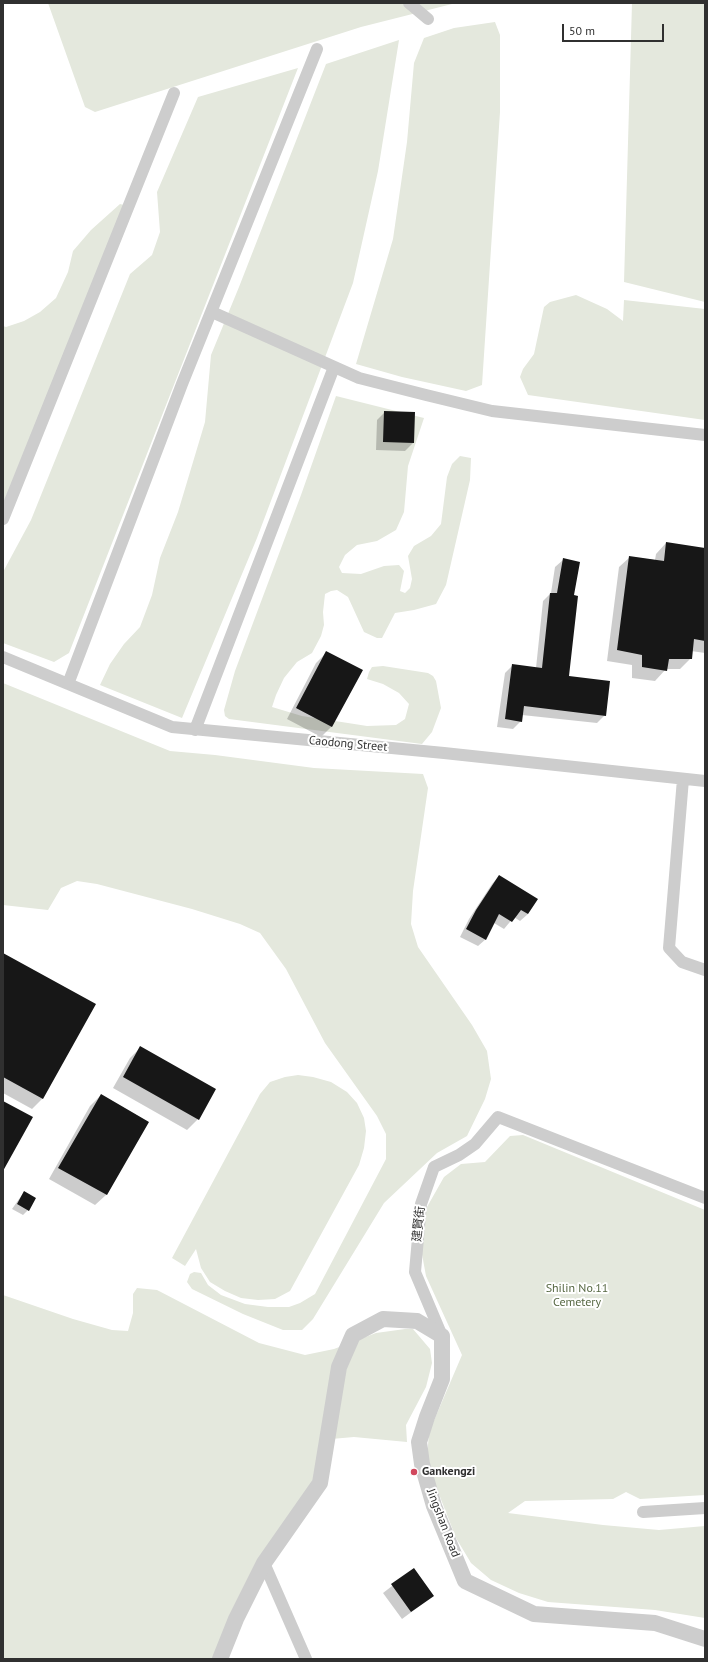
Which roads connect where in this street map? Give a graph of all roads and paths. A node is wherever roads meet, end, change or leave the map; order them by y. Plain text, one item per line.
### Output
1 (409, 3) edge
2 (428, 19) dead end
3 (317, 50) dead end
4 (174, 94) dead end
5 (212, 312) junction
6 (334, 366) junction
7 (705, 435) edge
8 (3, 519) edge
9 (3, 657) edge
10 (68, 684) junction
11 (195, 730) junction
12 (683, 779) junction
13 (705, 782) edge
14 (705, 970) edge
15 (705, 1198) edge
16 (442, 1336) junction
17 (705, 1508) edge
18 (643, 1512) dead end
19 (264, 1563) junction
20 (705, 1639) edge
21 (220, 1659) edge
22 (306, 1659) edge

1 - 2 street
3 - 5 street
4 - 8 street
5 - 6 street
5 - 10 street
6 - 7 street
6 - 11 street
9 - 10 street, Caodong Street
10 - 11 street, Caodong Street
11 - 12 street, Caodong Street
12 - 13 street, Caodong Street
12 - 14 street
15 - 16 street, 建賢街
16 - 19 street
16 - 20 street, Jingshan Road
17 - 18 street
19 - 21 street
19 - 22 street

